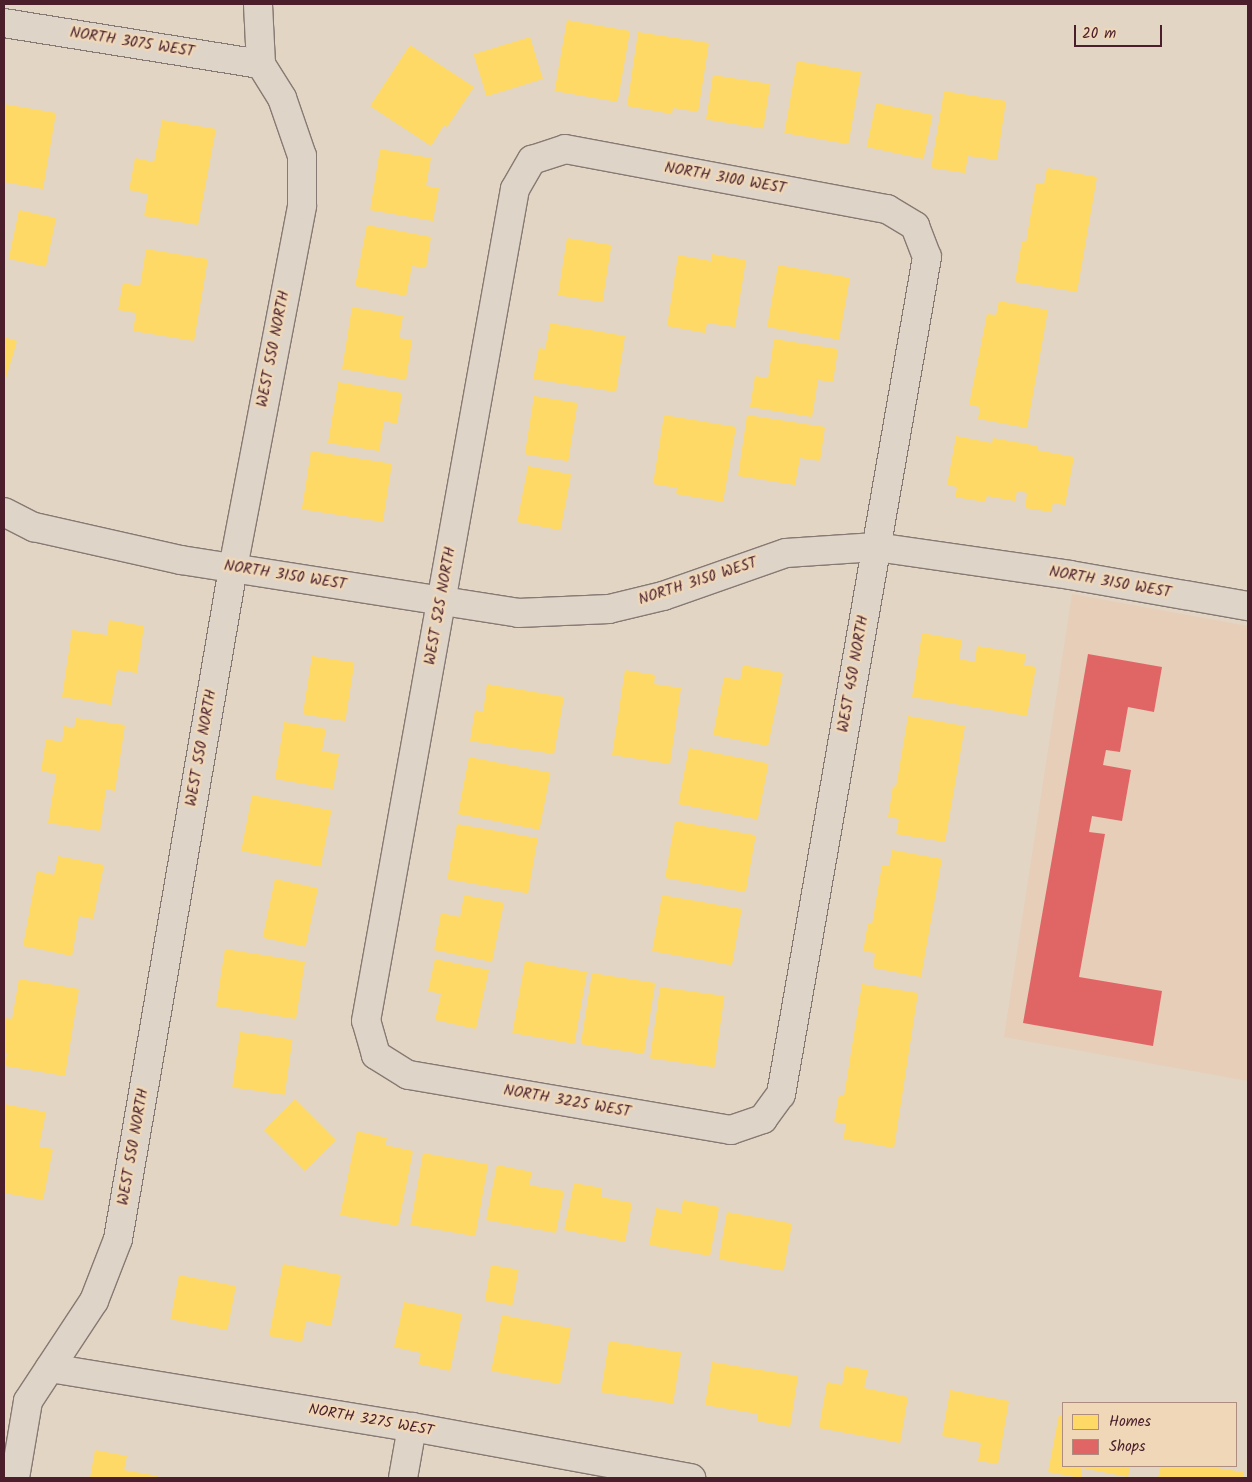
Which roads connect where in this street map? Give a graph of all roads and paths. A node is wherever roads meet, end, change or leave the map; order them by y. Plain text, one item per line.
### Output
1 (258, 4) edge
2 (4, 23) edge
3 (261, 64) junction
4 (532, 160) joint
5 (915, 226) joint
6 (4, 512) edge
7 (876, 547) junction
8 (233, 568) junction
9 (442, 599) junction
10 (1248, 606) edge
11 (376, 1054) joint
12 (763, 1118) joint
13 (50, 1368) junction
14 (412, 1427) junction
15 (15, 1478) edge
16 (403, 1478) edge
17 (691, 1478) edge

1 - 3 street, WEST 550 NORTH
2 - 3 street, NORTH 3075 WEST
3 - 8 street, WEST 550 NORTH
4 - 5 street, NORTH 3100 WEST
4 - 9 street, WEST 525 NORTH
5 - 7 street, WEST 450 NORTH
6 - 8 street, NORTH 3150 WEST
7 - 9 street, NORTH 3150 WEST
7 - 10 street, NORTH 3150 WEST
7 - 12 street, WEST 450 NORTH
8 - 9 street, NORTH 3150 WEST
8 - 13 street, WEST 550 NORTH
9 - 11 street, WEST 525 NORTH
11 - 12 street, NORTH 3225 WEST
13 - 14 street, NORTH 3275 WEST
13 - 15 street, WEST 550 NORTH
14 - 16 street
14 - 17 street, NORTH 3275 WEST

